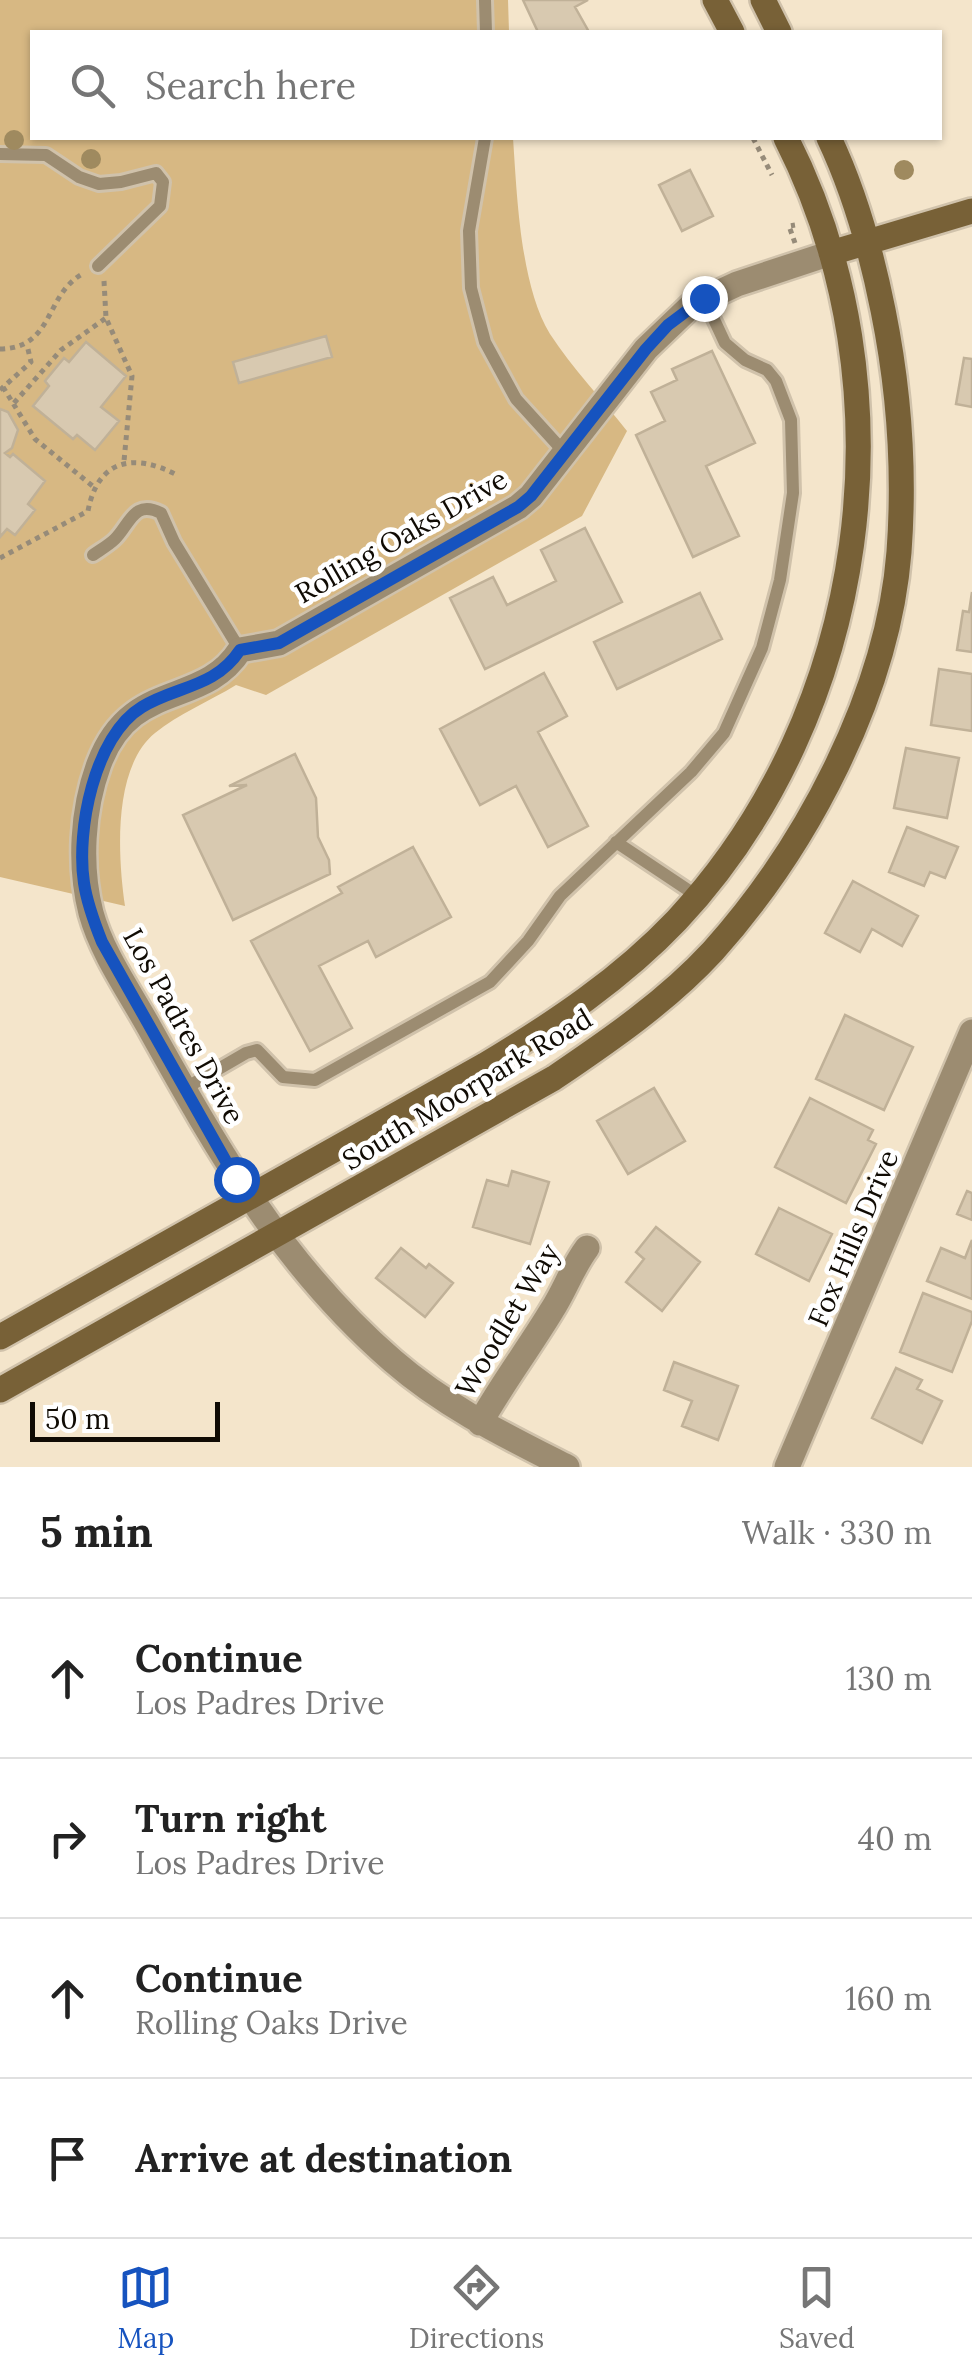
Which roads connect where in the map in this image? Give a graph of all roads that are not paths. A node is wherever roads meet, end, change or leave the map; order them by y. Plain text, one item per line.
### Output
1 (485, 0) edge
2 (715, 0) edge
3 (764, 0) edge
4 (486, 30) edge
5 (731, 30) edge
6 (778, 30) edge
7 (485, 140) edge
8 (787, 140) edge
9 (830, 140) edge
10 (0, 154) edge
11 (972, 211) edge
12 (868, 242) junction
13 (830, 253) junction
14 (98, 266) road end
15 (704, 298) junction
16 (565, 453) junction
17 (94, 555) dead end
18 (240, 650) junction
19 (616, 842) junction
20 (697, 896) junction
21 (972, 1032) edge
22 (962, 1083) edge
23 (184, 1089) junction
24 (249, 1198) junction
25 (276, 1234) junction
26 (586, 1248) dead end
27 (0, 1337) edge
28 (0, 1390) edge
29 (480, 1423) junction
30 (567, 1467) edge
31 (787, 1467) edge

1 - 4 lane
2 - 5 street
3 - 6 street
7 - 16 lane
8 - 13 street, South Moorpark Road
9 - 12 street, South Moorpark Road
10 - 14 lane
11 - 12 street, Rolling Oaks Drive
12 - 13 street, Rolling Oaks Drive
12 - 25 street, South Moorpark Road
13 - 15 street, Rolling Oaks Drive
13 - 20 street, South Moorpark Road
15 - 16 street, Rolling Oaks Drive
15 - 19 lane
16 - 18 street, Rolling Oaks Drive
17 - 18 lane
18 - 23 street, Los Padres Drive
19 - 20 lane
19 - 23 lane
20 - 24 street, South Moorpark Road
21 - 22 street, Fox Hills Drive
22 - 31 street, Fox Hills Drive
23 - 24 street, Los Padres Drive
24 - 25 street, Los Padres Drive
24 - 27 street, South Moorpark Road
25 - 28 street, South Moorpark Road
25 - 29 street, Los Padres Drive
26 - 29 street, Woodlet Way
29 - 30 street, Los Padres Drive

